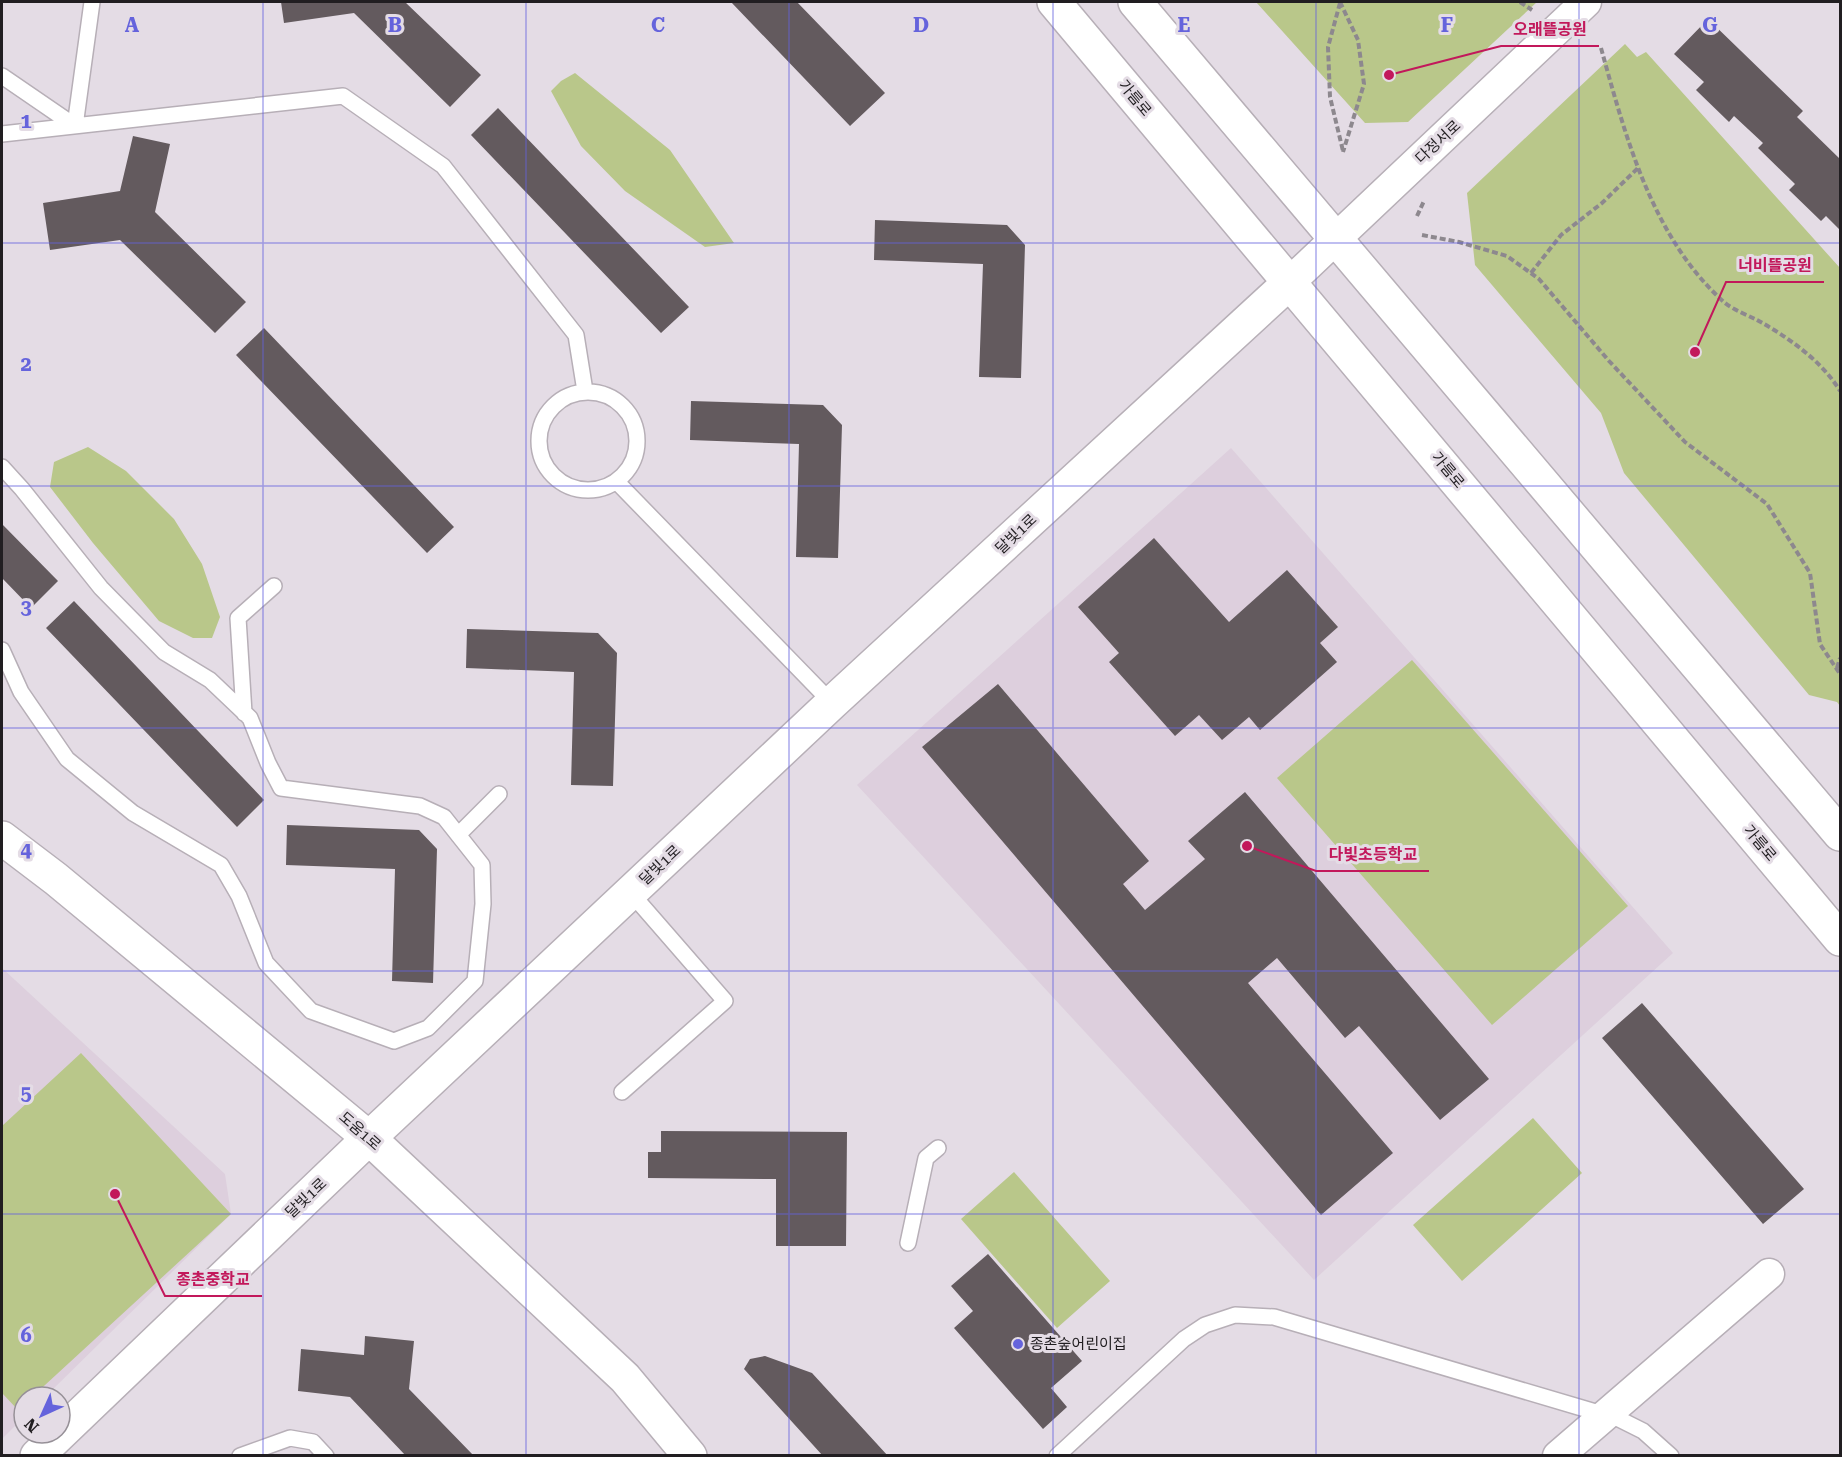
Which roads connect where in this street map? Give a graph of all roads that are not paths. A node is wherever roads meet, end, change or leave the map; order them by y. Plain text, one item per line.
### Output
1 (92, 2) edge
2 (1054, 2) edge
3 (1135, 2) edge
4 (1586, 2) edge
5 (2, 76) edge
6 (75, 126) junction
7 (2, 134) edge
8 (1337, 238) junction
9 (1290, 282) junction
10 (585, 392) junction
11 (2, 467) edge
12 (617, 482) junction
13 (274, 585) dead end
14 (2, 650) edge
15 (832, 703) junction
16 (244, 713) junction
17 (499, 794) dead end
18 (1840, 834) edge
19 (458, 835) junction
20 (2, 838) edge
21 (631, 893) junction
22 (1840, 939) edge
23 (622, 1092) dead end
24 (369, 1138) junction
25 (938, 1148) dead end
26 (908, 1243) dead end
27 (1769, 1274) dead end
28 (1605, 1415) junction
29 (247, 1454) edge
30 (37, 1455) edge
31 (326, 1455) edge
32 (690, 1455) edge
33 (1058, 1455) edge
34 (1558, 1455) edge
35 (1671, 1455) edge

1 - 6 lane
2 - 9 street, 가름로
3 - 8 street
4 - 8 street, 다정서로
5 - 6 lane
6 - 7 lane
6 - 10 lane
8 - 9 street, 다정서로
8 - 18 street
9 - 15 street, 달빛1로
9 - 22 street, 가름로
10 - 12 lane
10 - 12 lane
11 - 16 lane
12 - 15 lane
13 - 16 lane
14 - 19 lane
15 - 21 street, 달빛1로
16 - 19 lane
17 - 19 lane
20 - 24 street, 도움1로
21 - 23 lane
21 - 24 street, 달빛1로
24 - 30 street, 달빛1로
24 - 32 street, 도움1로
25 - 26 lane
27 - 28 street
28 - 33 lane
28 - 34 street
28 - 35 lane
29 - 31 lane

